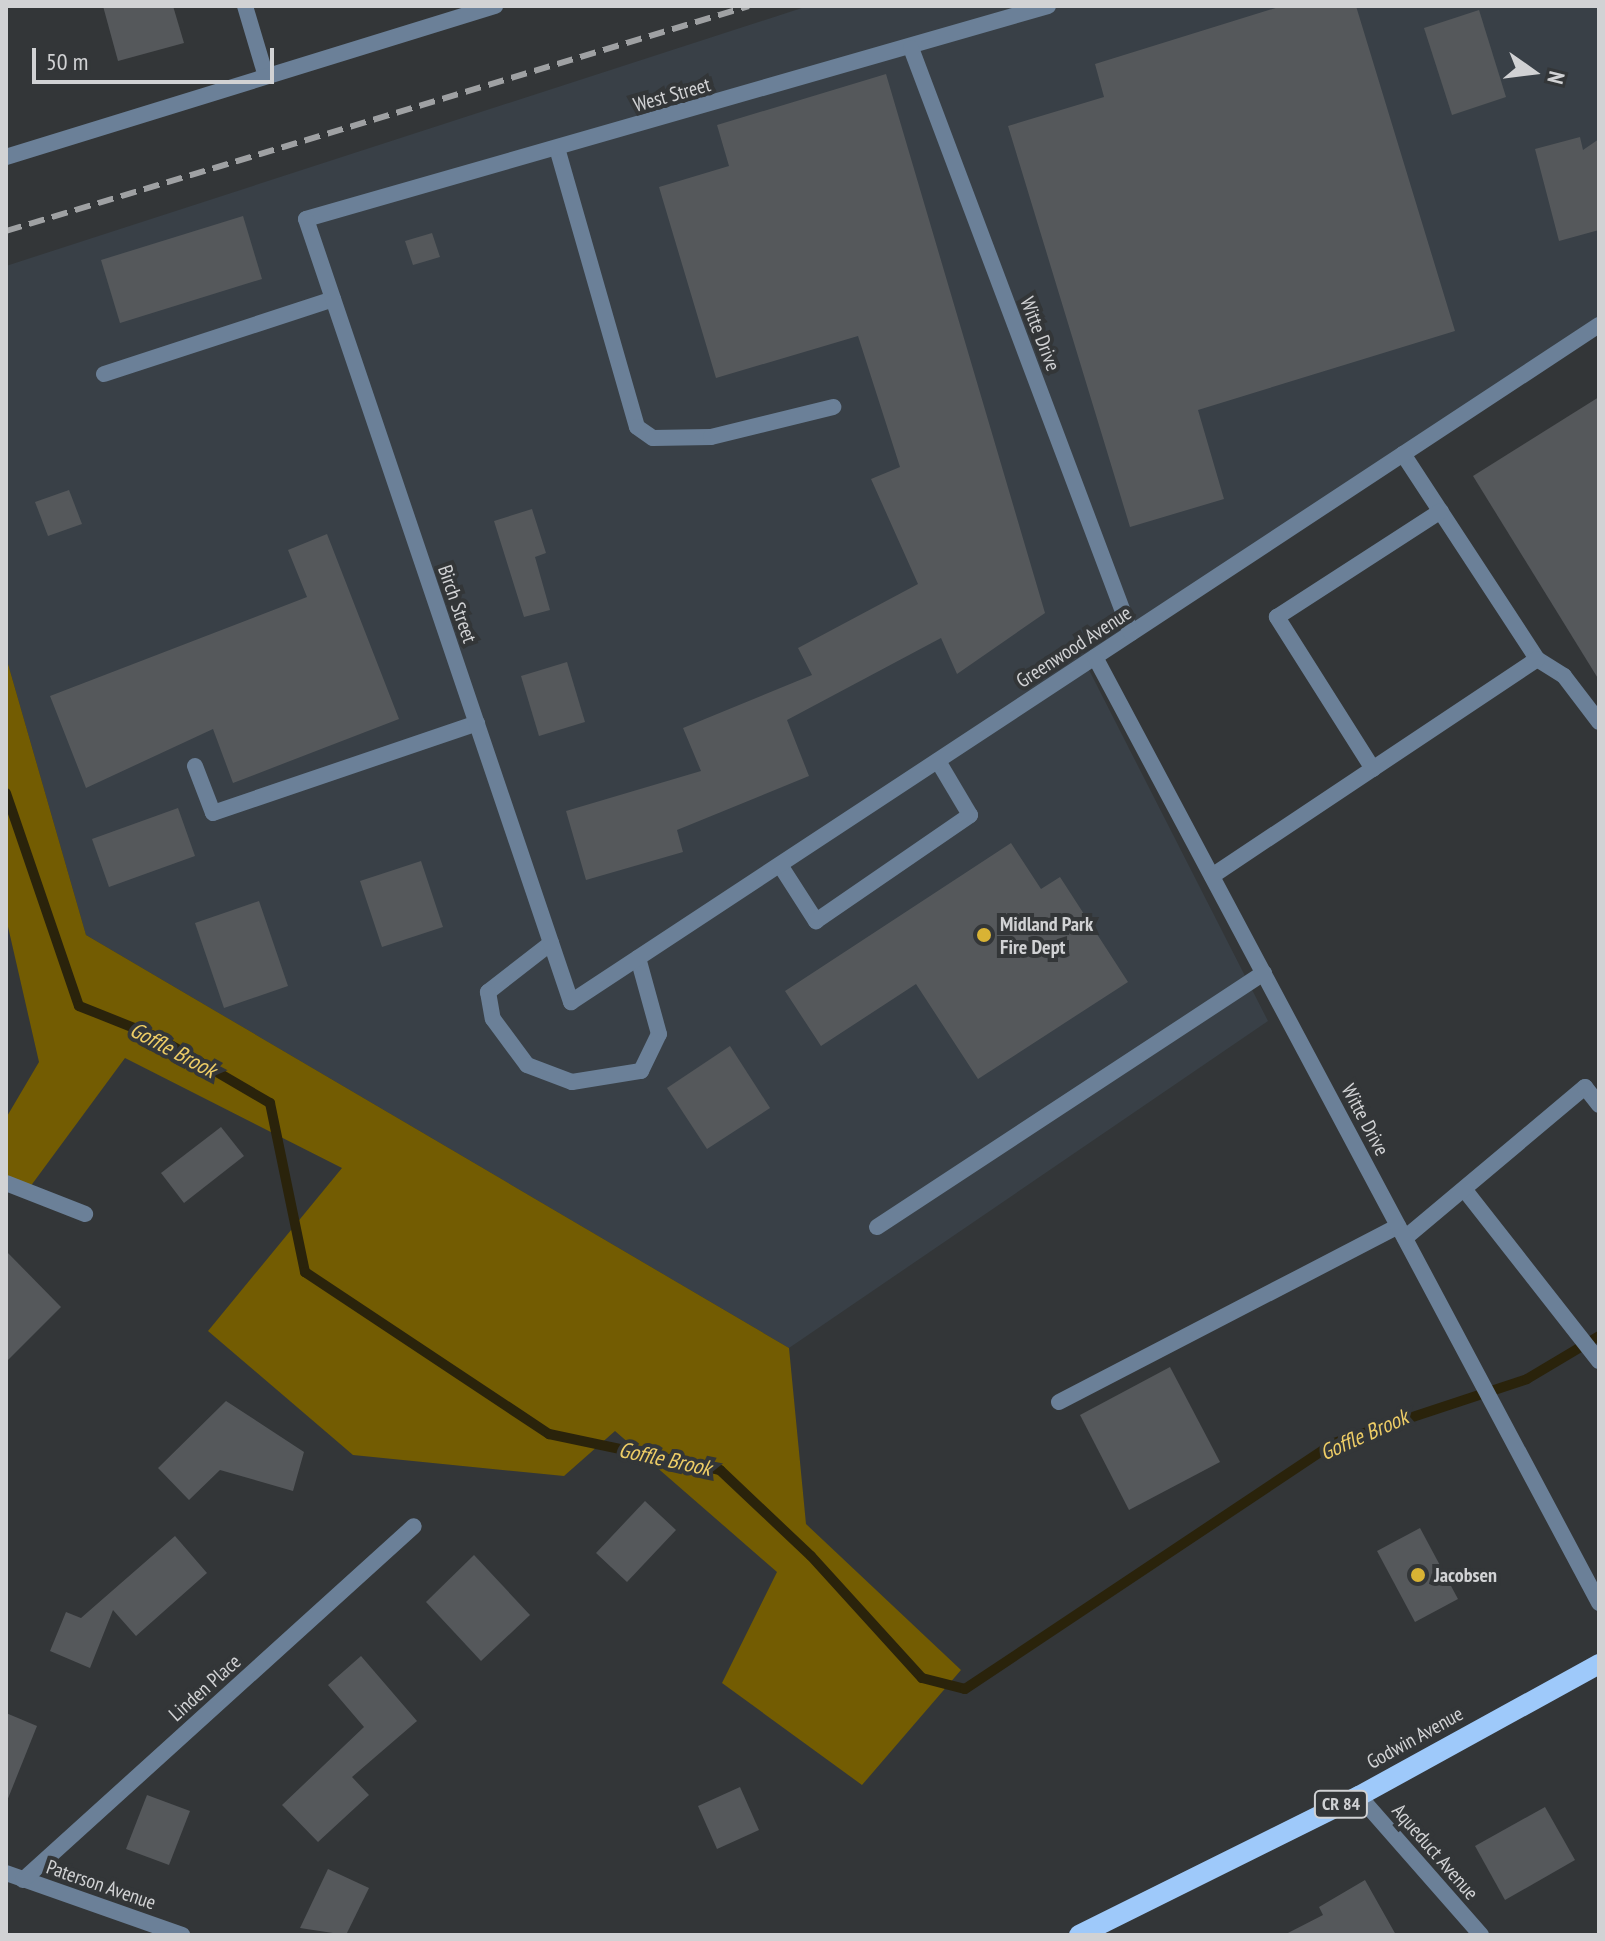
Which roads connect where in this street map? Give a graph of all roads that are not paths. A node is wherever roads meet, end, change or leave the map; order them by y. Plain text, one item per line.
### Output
1 (245, 6) edge
2 (495, 6) edge
3 (1048, 6) edge
4 (911, 48) junction
5 (265, 73) junction
6 (557, 148) junction
7 (6, 157) edge
8 (306, 219) joint
9 (333, 299) junction
10 (1599, 325) edge
11 (104, 374) dead end
12 (833, 407) dead end
13 (1403, 454) junction
14 (1441, 511) junction
15 (1131, 633) junction
16 (1095, 657) junction
17 (1537, 659) junction
18 (1599, 722) edge
19 (477, 723) junction
20 (938, 761) junction
21 (195, 766) dead end
22 (1373, 769) junction
23 (780, 865) junction
24 (1212, 876) junction
25 (551, 943) junction
26 (638, 958) junction
27 (1264, 973) junction
28 (571, 1002) joint
29 (1599, 1075) edge
30 (1585, 1087) junction
31 (1599, 1105) edge
32 (6, 1183) edge
33 (1464, 1189) junction
34 (85, 1214) dead end
35 (877, 1227) dead end
36 (1402, 1232) junction
37 (1597, 1357) edge
38 (1059, 1402) dead end
39 (414, 1526) dead end
40 (1599, 1603) edge
41 (1599, 1664) edge
42 (1359, 1796) junction
43 (6, 1873) edge
44 (23, 1880) junction
45 (1086, 1933) edge
46 (182, 1935) edge
47 (1481, 1935) edge

1 - 5 street
2 - 5 street
3 - 4 street, West Street
4 - 6 street, West Street
4 - 15 street, Witte Drive
5 - 7 street
6 - 8 street, West Street
6 - 12 street
8 - 9 street, Birch Street
9 - 11 street
9 - 19 street, Birch Street
10 - 13 street, Greenwood Avenue
13 - 14 street
13 - 15 street, Greenwood Avenue
14 - 17 street
14 - 22 street
15 - 16 street, Greenwood Avenue
16 - 20 street, Greenwood Avenue
16 - 24 street, Witte Drive
17 - 18 street
17 - 22 street
19 - 21 street
19 - 25 street, Birch Street
20 - 23 street, Greenwood Avenue
20 - 23 street
22 - 24 street
23 - 26 street, Greenwood Avenue
24 - 27 street, Witte Drive
25 - 26 street
25 - 28 street, Birch Street
26 - 28 street, Greenwood Avenue
27 - 35 street
27 - 36 street, Witte Drive
29 - 30 street
30 - 31 street
30 - 33 street
32 - 34 street
33 - 36 street
33 - 37 street
36 - 38 street
36 - 40 street, Witte Drive
39 - 44 street, Linden Place
41 - 42 main road, Godwin Avenue / CR 84
42 - 45 main road, Godwin Avenue / CR 84
42 - 47 street, Aqueduct Avenue
43 - 44 street, Paterson Avenue
44 - 46 street, Paterson Avenue

